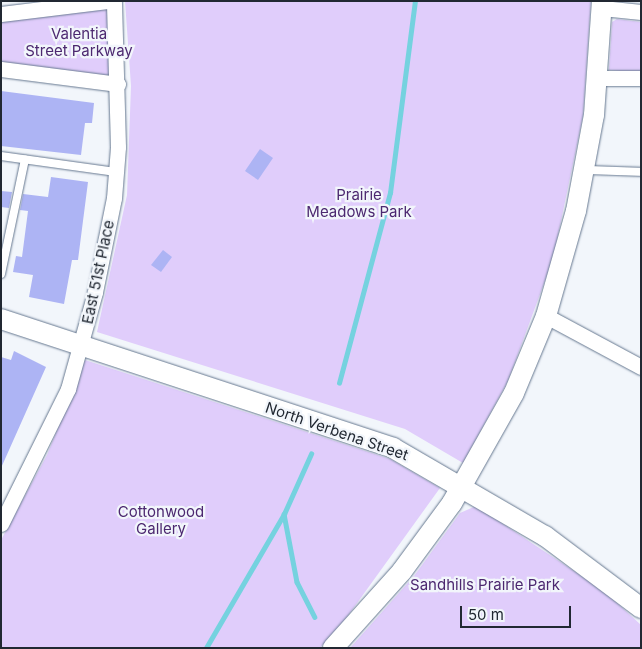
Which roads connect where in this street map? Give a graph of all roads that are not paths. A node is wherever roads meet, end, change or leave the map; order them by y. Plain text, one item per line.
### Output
1 (107, 1) edge
2 (114, 1) edge
3 (602, 5) edge
4 (641, 12) edge
5 (1, 14) edge
6 (1, 69) edge
7 (598, 78) junction
8 (641, 78) edge
9 (118, 84) junction
10 (1, 156) edge
11 (25, 160) junction
12 (584, 170) junction
13 (116, 172) junction
14 (641, 172) edge
15 (1, 274) edge
16 (546, 316) junction
17 (1, 319) edge
18 (82, 346) junction
19 (641, 367) edge
20 (463, 486) junction
21 (1, 524) edge
22 (641, 608) edge
23 (333, 648) edge

1 - 5 street
2 - 9 street, East 51st Place
3 - 4 street
3 - 7 street
6 - 9 street
7 - 8 street
7 - 12 street
9 - 13 street, East 51st Place
10 - 11 lane
11 - 13 lane
11 - 15 lane
12 - 14 lane
12 - 16 street
13 - 18 street, East 51st Place
16 - 19 street
16 - 20 street
17 - 18 street, North Verbena Street
18 - 20 street, North Verbena Street
18 - 21 street, East 51st Place
20 - 22 street, North Verbena Street
20 - 23 street

